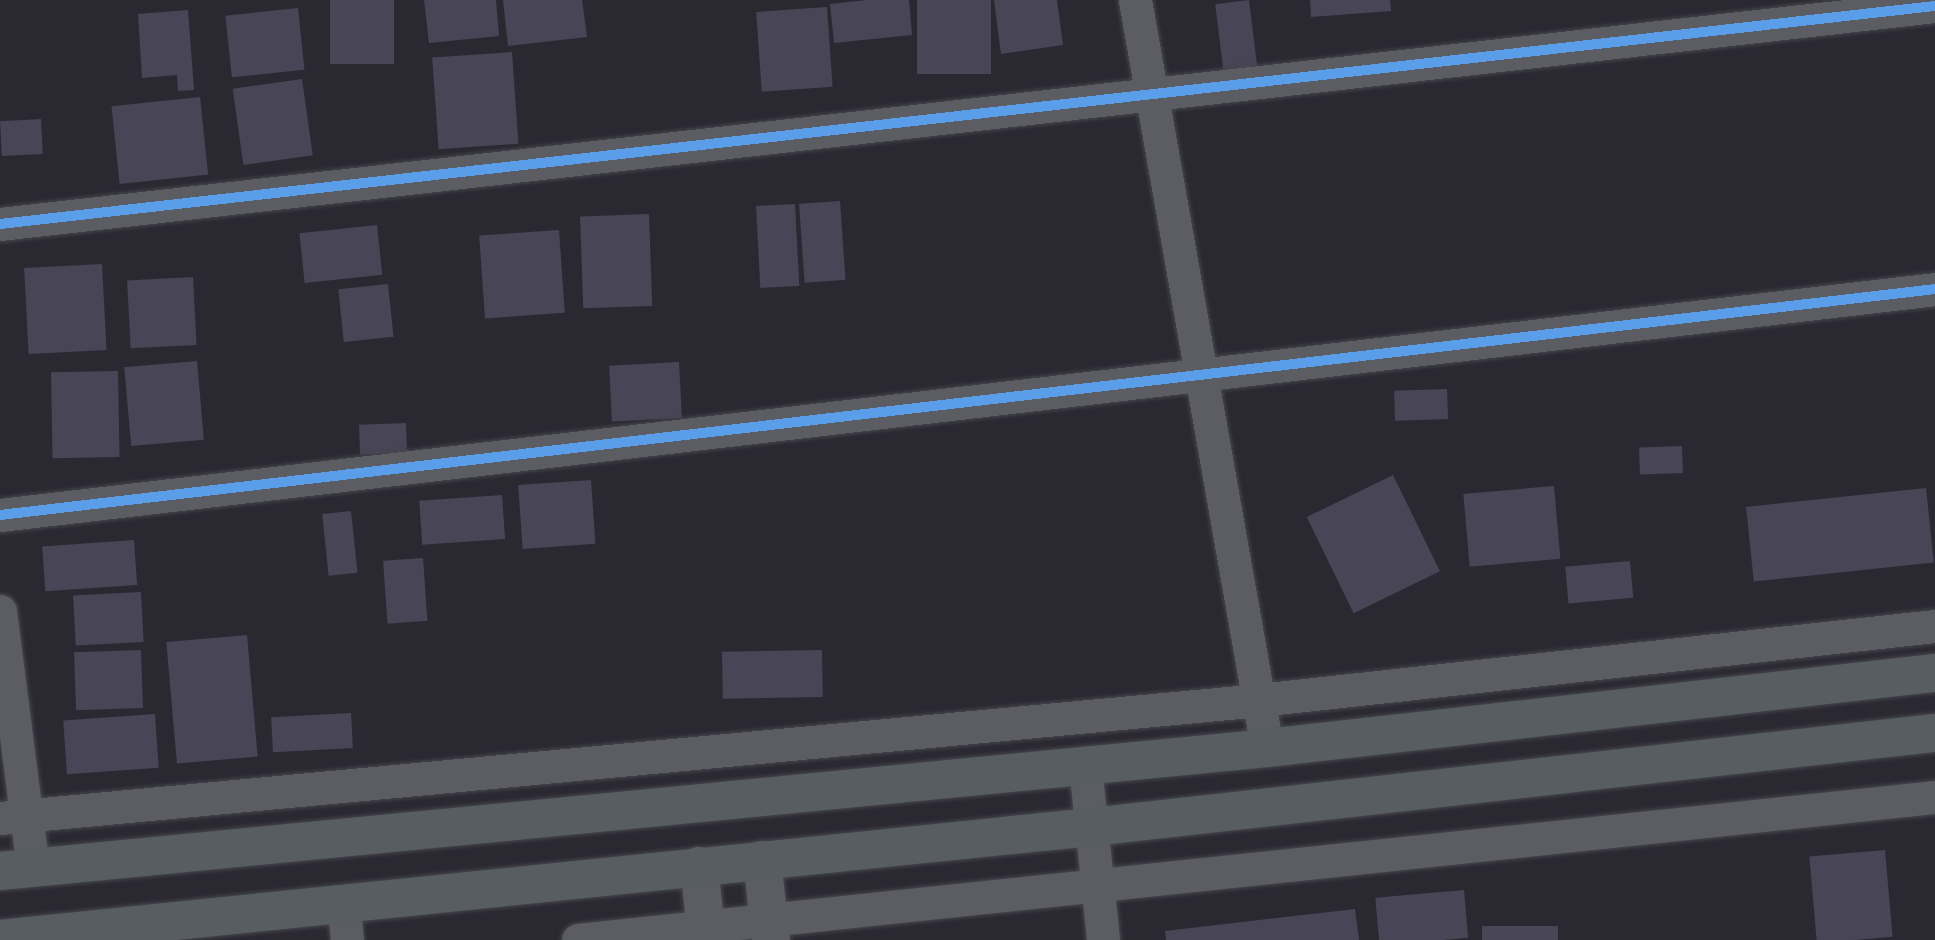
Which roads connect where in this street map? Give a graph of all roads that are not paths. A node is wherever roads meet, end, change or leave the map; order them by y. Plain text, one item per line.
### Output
1 (1135, 0) edge
2 (1935, 6) edge
3 (1153, 96) junction
4 (0, 224) edge
5 (1935, 289) edge
6 (1201, 374) junction
7 (0, 515) edge
8 (0, 611) edge
9 (1935, 626) edge
10 (1935, 673) edge
11 (1259, 700) junction
12 (1935, 733) edge
13 (1268, 748) junction
14 (1084, 765) junction
15 (1935, 797) edge
16 (13, 817) edge
17 (1091, 827) junction
18 (762, 860) junction
19 (699, 866) junction
20 (16, 869) edge
21 (1097, 884) junction
22 (343, 902) junction
23 (770, 930) edge
24 (706, 933) edge
25 (0, 939) edge
26 (347, 940) edge
27 (578, 940) edge
28 (1103, 940) edge

1 - 3 street
2 - 3 street
3 - 4 street
3 - 6 street
5 - 6 street
6 - 7 street
6 - 11 street
8 - 16 street
9 - 11 street
10 - 13 main road
11 - 13 street
11 - 16 street
12 - 17 main road
13 - 14 main road
14 - 17 street
14 - 20 main road
15 - 21 street
16 - 20 street
17 - 18 main road
17 - 21 street
18 - 19 main road
18 - 23 main road
19 - 22 main road
19 - 24 main road
21 - 23 street
21 - 28 street
22 - 25 main road
22 - 26 street
23 - 24 street
24 - 27 street

